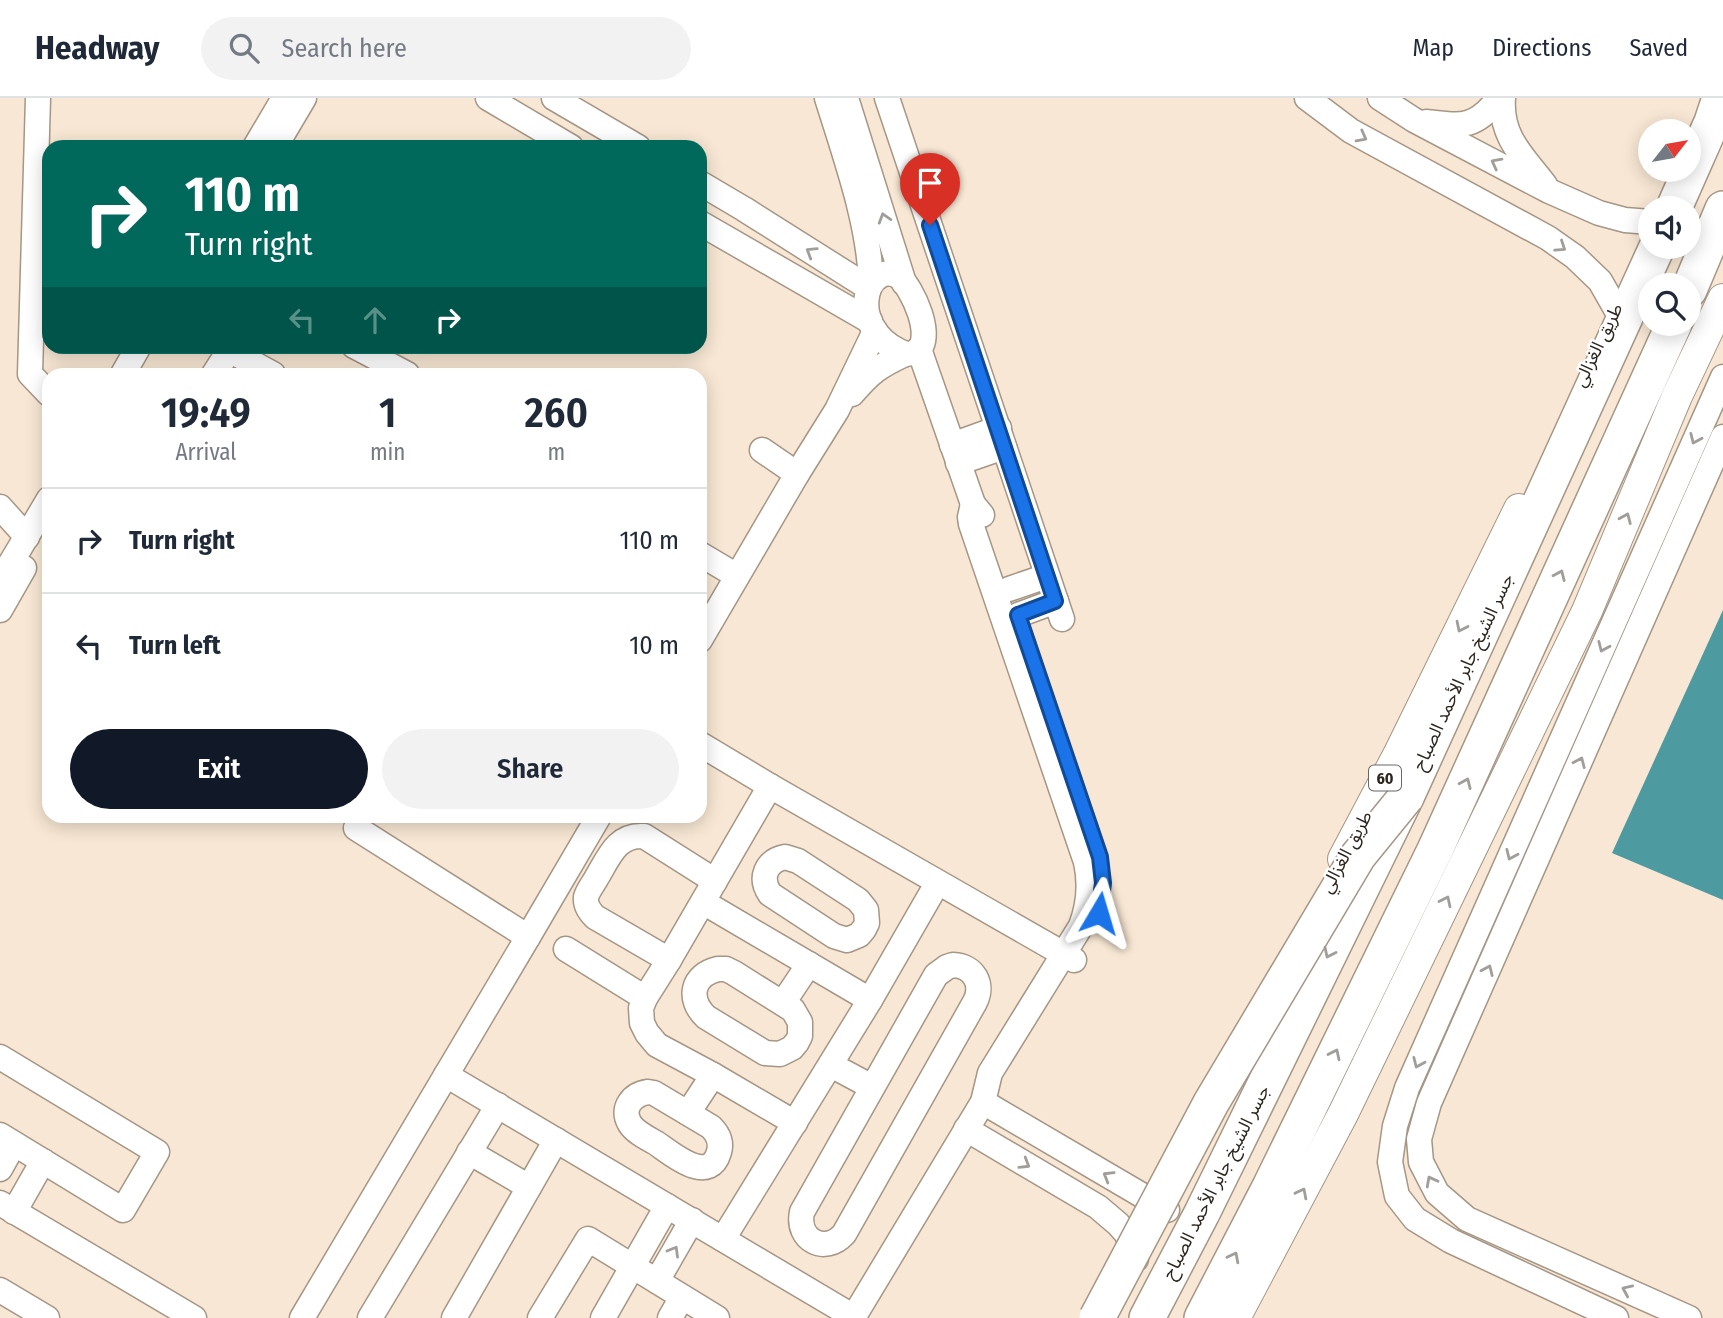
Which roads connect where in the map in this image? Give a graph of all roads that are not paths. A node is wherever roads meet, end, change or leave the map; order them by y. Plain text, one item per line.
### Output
1 (38, 98) edge
2 (284, 98) edge
3 (304, 98) edge
4 (488, 98) edge
5 (555, 98) edge
6 (598, 98) edge
7 (879, 98) edge
8 (887, 98) edge
9 (1307, 98) edge
10 (1380, 98) edge
11 (1501, 98) edge
12 (1705, 98) edge
13 (1720, 98) edge
14 (841, 101) edge
15 (1697, 119) edge
16 (1413, 120) junction
17 (538, 127) junction
18 (604, 127) junction
19 (260, 140) edge
20 (279, 140) edge
21 (559, 140) edge
22 (626, 140) edge
23 (707, 188) edge
24 (1549, 191) junction
25 (1679, 196) edge
26 (744, 209) junction
27 (1723, 209) edge
28 (1638, 221) edge
29 (707, 227) edge
30 (723, 236) junction
31 (1639, 259) edge
32 (1652, 259) edge
33 (1696, 273) edge
34 (904, 283) junction
35 (870, 285) junction
36 (1723, 299) edge
37 (1616, 309) junction
38 (872, 326) junction
39 (1669, 336) edge
40 (912, 352) junction
41 (240, 354) edge
42 (369, 354) edge
43 (262, 368) edge
44 (396, 368) edge
45 (1723, 377) edge
46 (42, 387) edge
47 (837, 410) junction
48 (1723, 437) edge
49 (1002, 438) junction
50 (762, 450) dead end
51 (955, 454) junction
52 (797, 474) junction
53 (973, 505) junction
54 (0, 507) edge
55 (38, 533) edge
56 (707, 558) edge
57 (737, 576) junction
58 (1047, 576) junction
59 (0, 581) edge
60 (1009, 589) junction
61 (0, 610) edge
62 (1018, 615) junction
63 (707, 628) edge
64 (707, 749) edge
65 (707, 760) edge
66 (768, 791) junction
67 (1406, 797) junction
68 (595, 823) edge
69 (356, 828) dead end
70 (709, 891) junction
71 (931, 894) junction
72 (789, 907) dead end
73 (528, 937) junction
74 (768, 940) junction
75 (566, 949) dead end
76 (669, 960) junction
77 (809, 964) junction
78 (1064, 964) junction
79 (645, 998) junction
80 (870, 1000) junction
81 (783, 1003) dead end
82 (0, 1057) edge
83 (831, 1065) junction
84 (446, 1074) junction
85 (713, 1075) junction
86 (872, 1087) junction
87 (984, 1100) junction
88 (498, 1105) junction
89 (688, 1113) dead end
90 (795, 1123) junction
91 (966, 1129) junction
92 (7, 1140) edge
93 (556, 1140) junction
94 (469, 1152) junction
95 (43, 1161) junction
96 (0, 1169) edge
97 (529, 1187) junction
98 (667, 1206) junction
99 (7, 1208) edge
100 (1167, 1210) junction
101 (692, 1220) junction
102 (723, 1239) junction
103 (632, 1266) junction
104 (1139, 1269) junction
105 (657, 1281) junction
106 (0, 1290) edge
107 (682, 1297) junction
108 (187, 1316) edge
109 (853, 1317) edge
110 (47, 1318) edge
111 (302, 1318) edge
112 (370, 1318) edge
113 (454, 1318) edge
114 (540, 1318) edge
115 (603, 1318) edge
116 (670, 1318) edge
117 (717, 1318) edge
118 (1097, 1318) edge
119 (1112, 1318) edge
120 (1147, 1318) edge
121 (1202, 1318) edge
122 (1235, 1318) edge
123 (1616, 1318) edge
124 (1689, 1318) edge

1 - 46 street
2 - 19 street
3 - 20 street
4 - 17 street
5 - 17 street
5 - 18 street
6 - 18 street
7 - 14 street
8 - 49 street
9 -> 37 street
10 - 16 street
11 - 16 street
11 - 24 street
12 - 15 main road
13 - 25 highway
34 -> 14 street
14 - 35 street
24 -> 16 street
17 - 21 street
18 - 22 street
23 - 26 street
24 - 28 street
26 - 30 street
35 -> 26 street
27 - 33 highway
29 - 30 street
30 - 38 street
31 - 37 main road, طريق الغزالي / 60
32 - 67 highway, جسر الشيخ جابر الأحمد الصباح / 60
34 - 35 street
34 - 40 street
35 - 38 street
122 -> 36 main road
37 -> 100 main road, طريق الغزالي / 60
38 - 40 street
38 - 47 street
121 -> 39 highway
40 - 47 street
40 - 51 street
41 - 43 street
42 - 44 street
45 -> 123 street
47 - 52 street
124 -> 48 street
49 - 51 street
49 - 58 street
50 - 52 street
51 - 53 street
52 - 57 street
53 - 60 street
53 - 78 street
54 - 55 street
55 - 59 street
55 - 61 street
56 - 57 street
57 - 63 street
58 - 60 street
58 - 62 street
60 - 62 street
62 - 78 street
64 - 66 street
65 - 66 street
66 - 70 street
66 - 71 street
66 - 78 street
67 - 118 highway, bridge
67 -> 120 highway, جسر الشيخ جابر الأحمد الصباح / 60, bridge
68 - 73 street
69 - 73 street
70 - 74 street
70 - 76 street
70 - 76 street
71 - 78 street
71 - 80 street
72 - 74 street
73 - 84 street
74 - 77 street
75 - 79 street
76 - 79 street
77 - 80 street
77 - 81 street
78 - 87 street
79 - 85 street
80 - 83 street
82 - 95 street
83 - 86 street
83 - 90 street
84 - 88 street
84 - 111 street
85 - 89 street
85 - 90 street
86 - 86 street
87 - 91 street
100 -> 87 street
88 - 93 street
88 - 94 street
90 - 102 street
91 -> 104 street
91 - 109 street
92 - 95 street
92 - 96 street
93 - 97 street
93 - 98 street
94 - 97 street
94 - 112 street
95 - 99 street
97 - 113 street
98 - 101 street
98 - 103 street
99 - 108 street
100 - 104 main road, طريق الغزالي / 60
101 - 102 street
105 -> 101 street
102 - 109 street
103 - 105 street
103 - 114 street
103 - 115 street
104 - 119 main road, طريق الغزالي / 60
105 - 107 street
106 - 110 street
107 - 116 street
107 - 117 street

